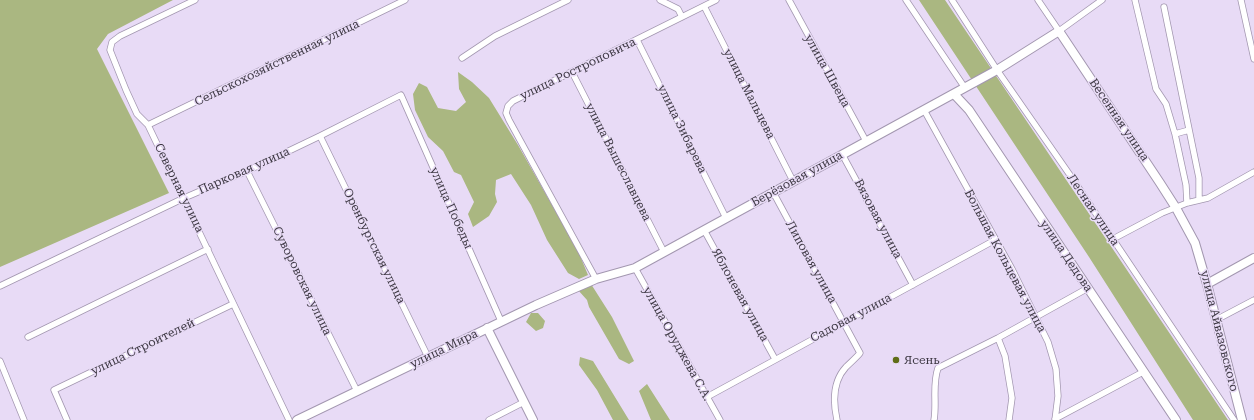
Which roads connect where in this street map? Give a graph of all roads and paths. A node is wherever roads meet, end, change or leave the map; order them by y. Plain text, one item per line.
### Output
1 (195, 0) edge
2 (405, 0) edge
3 (568, 0) edge
4 (660, 0) edge
5 (716, 0) edge
6 (789, 0) edge
7 (906, 0) edge
8 (952, 0) edge
9 (1038, 0) edge
10 (1102, 0) edge
11 (1135, 0) edge
12 (1241, 0) edge
13 (704, 6) junction
14 (1164, 8) dead end
15 (682, 17) junction
16 (1059, 31) junction
17 (637, 40) junction
18 (462, 58) dead end
19 (1254, 59) edge
20 (997, 70) junction
21 (572, 72) junction
22 (965, 88) junction
23 (954, 94) junction
24 (401, 95) joint
25 (924, 110) junction
26 (148, 125) junction
27 (1189, 130) junction
28 (1174, 134) junction
29 (320, 136) junction
30 (866, 141) junction
31 (842, 154) junction
32 (247, 171) junction
33 (1254, 172) edge
34 (794, 181) junction
35 (773, 192) junction
36 (184, 198) junction
37 (1199, 200) junction
38 (1187, 203) junction
39 (1176, 208) junction
40 (726, 218) junction
41 (704, 230) junction
42 (1113, 239) junction
43 (995, 240) junction
44 (1195, 243) joint
45 (208, 249) junction
46 (664, 252) junction
47 (1254, 258) edge
48 (635, 268) junction
49 (594, 279) junction
50 (1207, 284) junction
51 (913, 285) junction
52 (0, 286) edge
53 (1088, 288) junction
54 (1254, 300) edge
55 (233, 304) junction
56 (1036, 316) junction
57 (1216, 320) junction
58 (501, 321) junction
59 (843, 322) junction
60 (487, 328) junction
61 (28, 337) dead end
62 (998, 338) junction
63 (428, 357) junction
64 (775, 359) junction
65 (0, 361) edge
66 (1143, 372) junction
67 (356, 391) junction
68 (707, 398) junction
69 (524, 402) junction
70 (24, 420) edge
71 (67, 420) edge
72 (289, 420) edge
73 (297, 420) edge
74 (489, 420) edge
75 (533, 420) edge
76 (720, 420) edge
77 (837, 420) edge
78 (934, 420) edge
79 (1009, 420) edge
80 (1055, 420) edge
81 (1176, 420) edge
82 (1234, 420) edge
83 (1242, 420) edge

1 - 26 street, Северная улица
2 - 26 street, Сельскохозяйственная улица
3 - 18 street
4 - 15 street
5 - 13 street, улица Ростроповича
6 - 30 street, улица Швеца
7 - 22 street
8 - 20 street, Лесная улица
9 - 16 street, Весенная улица
10 - 16 street
11 - 28 street
12 - 19 street
13 - 15 street, улица Ростроповича
13 - 34 street, улица Мальцева
14 - 27 street
15 - 17 street, улица Ростроповича
16 - 20 street, Берёзовая улица
16 - 39 street, Весенная улица
17 - 21 street, улица Ростроповича
17 - 40 street, улица Зибарева
20 - 22 street, Берёзовая улица
20 - 42 street, Лесная улица
21 - 46 street, улица Вышеславцева
21 - 49 street, улица Ростроповича
22 - 23 street, Берёзовая улица
23 - 25 street, Берёзовая улица
23 - 53 street, улица Дедова
24 - 29 street, Парковая улица
24 - 58 street, улица Победы
25 - 30 street, Берёзовая улица
25 - 43 street, Большая Кольцевая улица
26 - 36 street, Северная улица
27 - 28 street
27 - 37 street
28 - 38 street
29 - 32 street, Парковая улица
29 - 63 street, Оренбургская улица
30 - 31 street, Берёзовая улица
31 - 34 street, Берёзовая улица
31 - 51 street, Вязовая улица
32 - 36 street, Парковая улица
32 - 67 street, Суворовская улица
33 - 37 street
34 - 35 street, Берёзовая улица
35 - 40 street, Берёзовая улица
35 - 59 street, Липовая улица
36 - 45 street, Северная улица
36 - 52 street, Парковая улица
37 - 38 street
38 - 39 street
39 - 42 street
39 - 44 street, Весенная улица
40 - 41 street, Берёзовая улица
41 - 46 street, Берёзовая улица
41 - 64 street, Яблоневая улица
42 - 82 street, Лесная улица
43 - 51 street, Садовая улица
43 - 56 street, Большая Кольцевая улица
44 - 50 street, улица Айвазовского
45 - 55 street, Северная улица
45 - 61 street
46 - 48 street, Берёзовая улица
47 - 50 street
48 - 49 street, Берёзовая улица
48 - 68 street, улица Оруджева С.А.
49 - 58 street, улица Мира
50 - 57 street, улица Айвазовского
51 - 59 street, Садовая улица
53 - 56 street
53 - 66 street, улица Дедова
54 - 57 street
55 - 71 street, улица Строителей
55 - 72 street, Северная улица
56 - 62 street
56 - 80 street, Большая Кольцевая улица
57 - 83 street, улица Айвазовского
58 - 60 street, улица Мира
59 - 64 street, Садовая улица
59 - 77 street, Липовая улица
60 - 63 street, улица Мира
60 - 69 street
62 - 78 street
62 - 79 street
63 - 67 street, улица Мира
64 - 68 street, Садовая улица
65 - 70 street
66 - 80 street
66 - 81 street, улица Дедова
67 - 73 street, улица Мира
68 - 76 street, улица Оруджева С.А.
69 - 74 street
69 - 75 street

